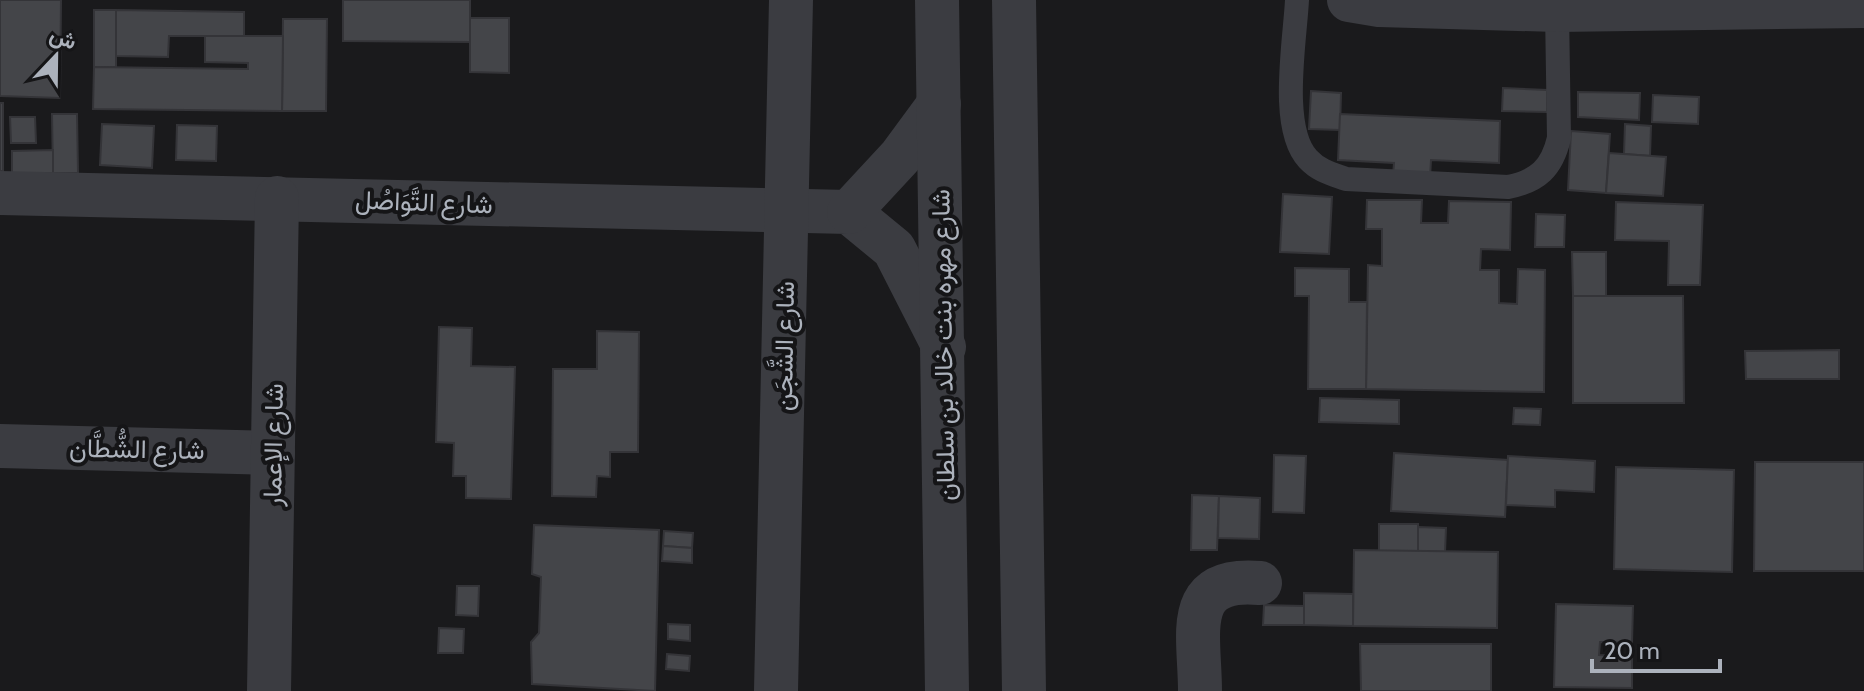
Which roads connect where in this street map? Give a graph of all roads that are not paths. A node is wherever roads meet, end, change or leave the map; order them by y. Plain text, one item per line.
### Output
1 (791, 0) edge
2 (937, 0) edge
3 (1014, 0) edge
4 (1297, 0) edge
5 (1349, 0) edge
6 (1864, 6) edge
7 (1557, 10) junction
8 (939, 104) junction
9 (0, 193) edge
10 (277, 198) junction
11 (787, 212) junction
12 (849, 212) junction
13 (944, 347) junction
14 (0, 446) edge
15 (273, 453) junction
16 (1260, 583) dead end
17 (269, 691) edge
18 (776, 691) edge
19 (947, 691) edge
20 (1024, 691) edge
21 (1200, 691) edge

1 - 11 street, شارع الشَّجَن
2 - 8 street, شارع مهره بنت خالد بن سلطان
3 - 20 street
4 - 7 lane
5 - 7 street
6 - 7 street
8 - 12 street
8 - 13 street, شارع مهره بنت خالد بن سلطان
9 - 10 street, شارع التَّوَاصُل
10 - 11 street, شارع التَّوَاصُل
10 - 15 street, شارع الإعمار
11 - 12 street, شارع التَّوَاصُل
11 - 18 street, شارع الشَّجَن
12 - 13 street
13 - 19 street, شارع مهره بنت خالد بن سلطان
14 - 15 street, شارع الشُّطَّان
15 - 17 street, شارع الإعمار
16 - 21 street

